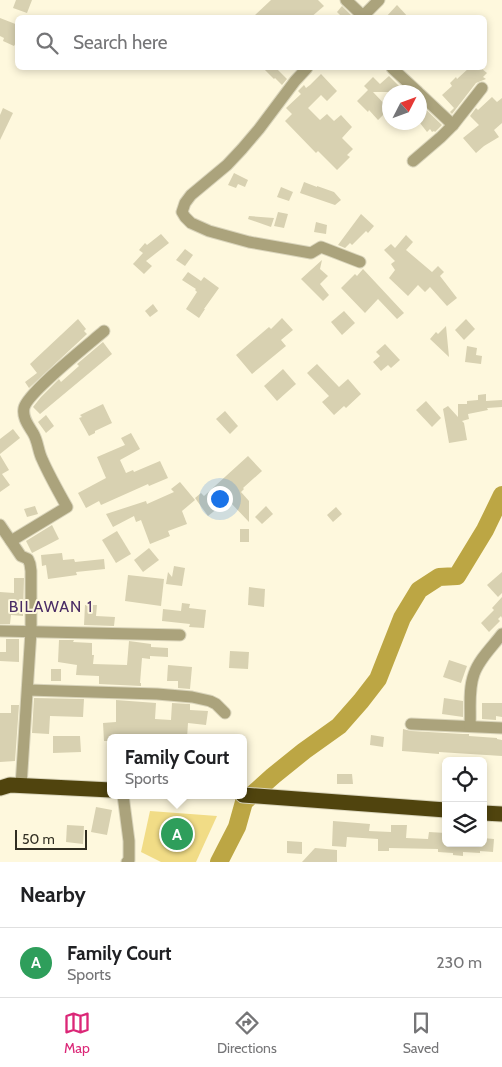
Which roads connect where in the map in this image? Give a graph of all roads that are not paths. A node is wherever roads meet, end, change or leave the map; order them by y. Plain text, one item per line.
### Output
1 (346, 0) edge
2 (378, 0) edge
3 (360, 15) edge
4 (364, 15) edge
5 (305, 70) edge
6 (394, 70) edge
7 (410, 85) edge
8 (482, 88) dead end
9 (427, 101) edge
10 (453, 125) junction
11 (413, 160) dead end
12 (360, 262) dead end
13 (104, 331) dead end
14 (0, 525) edge
15 (11, 541) junction
16 (0, 631) edge
17 (31, 631) junction
18 (180, 634) dead end
19 (502, 634) edge
20 (28, 690) junction
21 (226, 713) dead end
22 (411, 724) dead end
23 (470, 726) junction
24 (502, 728) edge
25 (8, 785) edge
26 (107, 790) edge
27 (247, 795) edge
28 (124, 799) edge
29 (442, 810) edge
30 (487, 813) edge
31 (502, 814) edge
32 (128, 862) edge

1 - 3 street
2 - 4 street
5 - 12 street
6 - 7 street
8 - 10 street
9 - 10 street
10 - 11 street
13 - 15 street
14 - 15 street
15 - 17 street
16 - 17 street
17 - 18 street
17 - 20 street
19 - 23 street
20 - 21 street
20 - 25 street
22 - 23 street
23 - 24 street
25 - 26 highway
27 - 29 highway
28 - 32 street
30 - 31 highway

